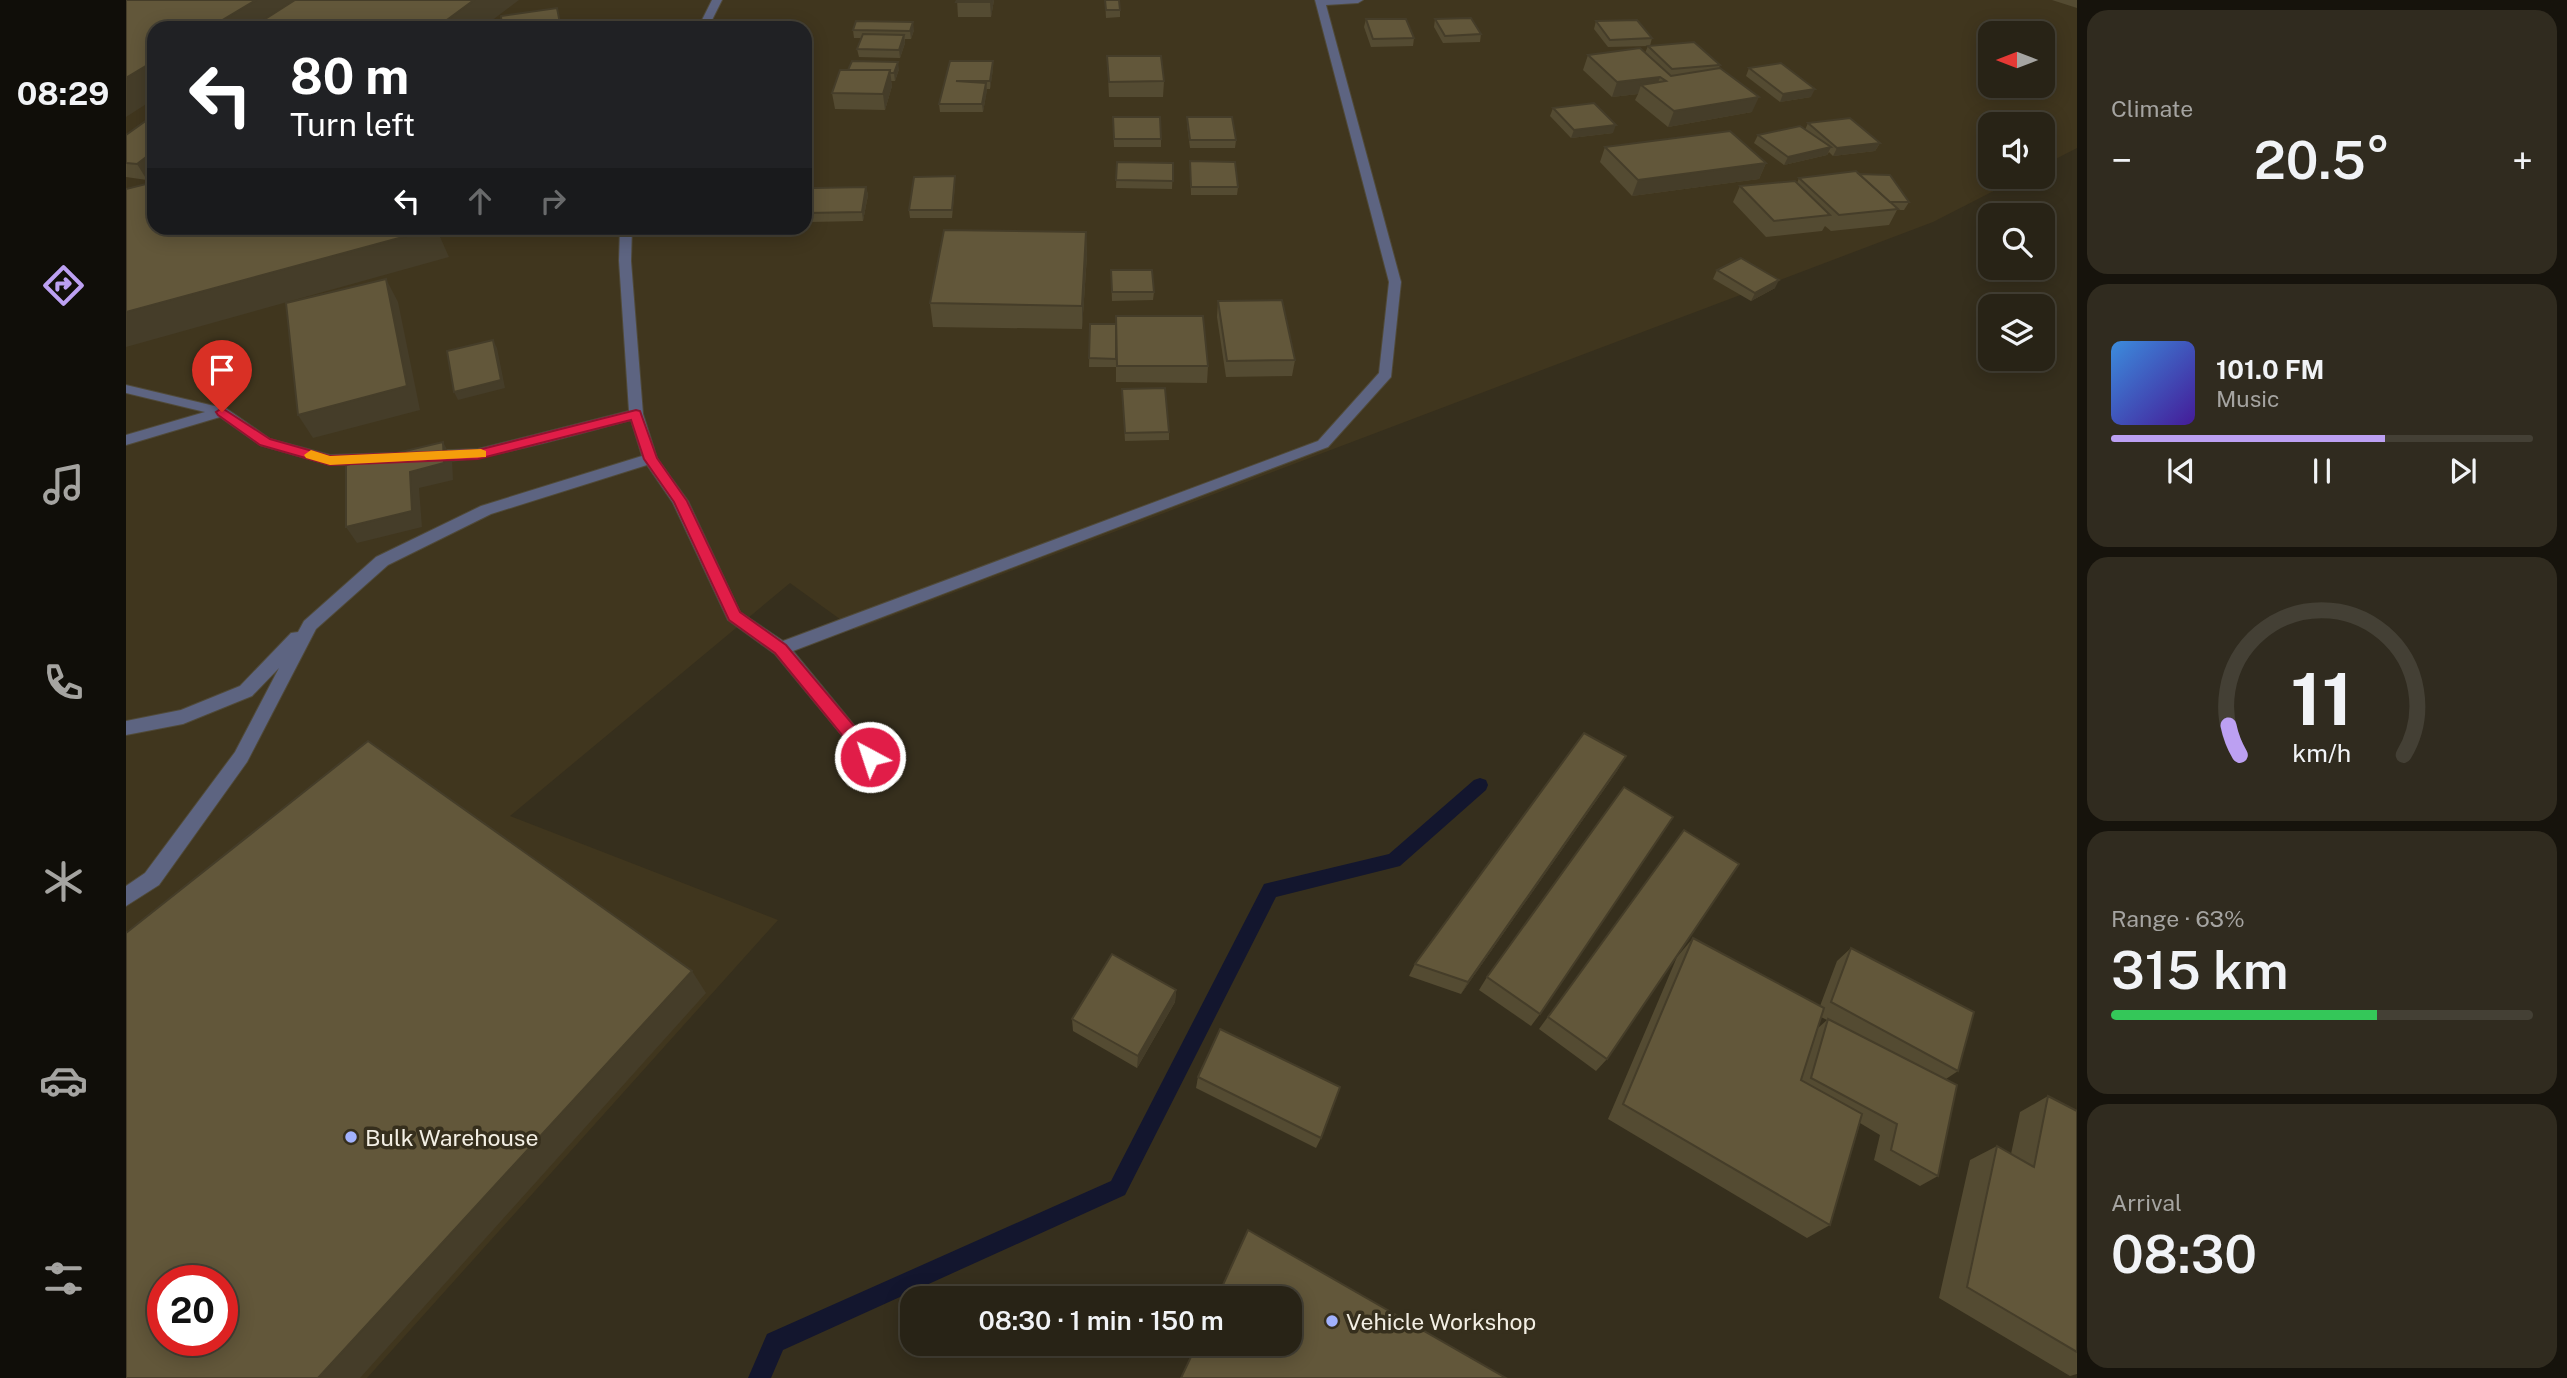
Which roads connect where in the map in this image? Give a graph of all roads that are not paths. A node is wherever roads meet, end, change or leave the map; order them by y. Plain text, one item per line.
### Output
1 (717, 0) edge
2 (1358, 0) edge
3 (1320, 1) edge
4 (706, 21) edge
5 (626, 235) edge
6 (126, 389) edge
7 (222, 412) junction
8 (636, 414) junction
9 (126, 440) edge
10 (650, 459) junction
11 (310, 625) junction
12 (781, 649) junction
13 (126, 728) edge
14 (870, 757) dead end
15 (126, 897) edge

1 - 4 lane
2 - 3 lane
3 - 12 lane
5 - 8 lane
6 - 7 lane
7 - 8 lane
7 - 9 lane
8 - 10 lane
10 - 11 lane
10 - 12 lane
11 - 13 lane
11 - 15 lane
12 - 14 lane

